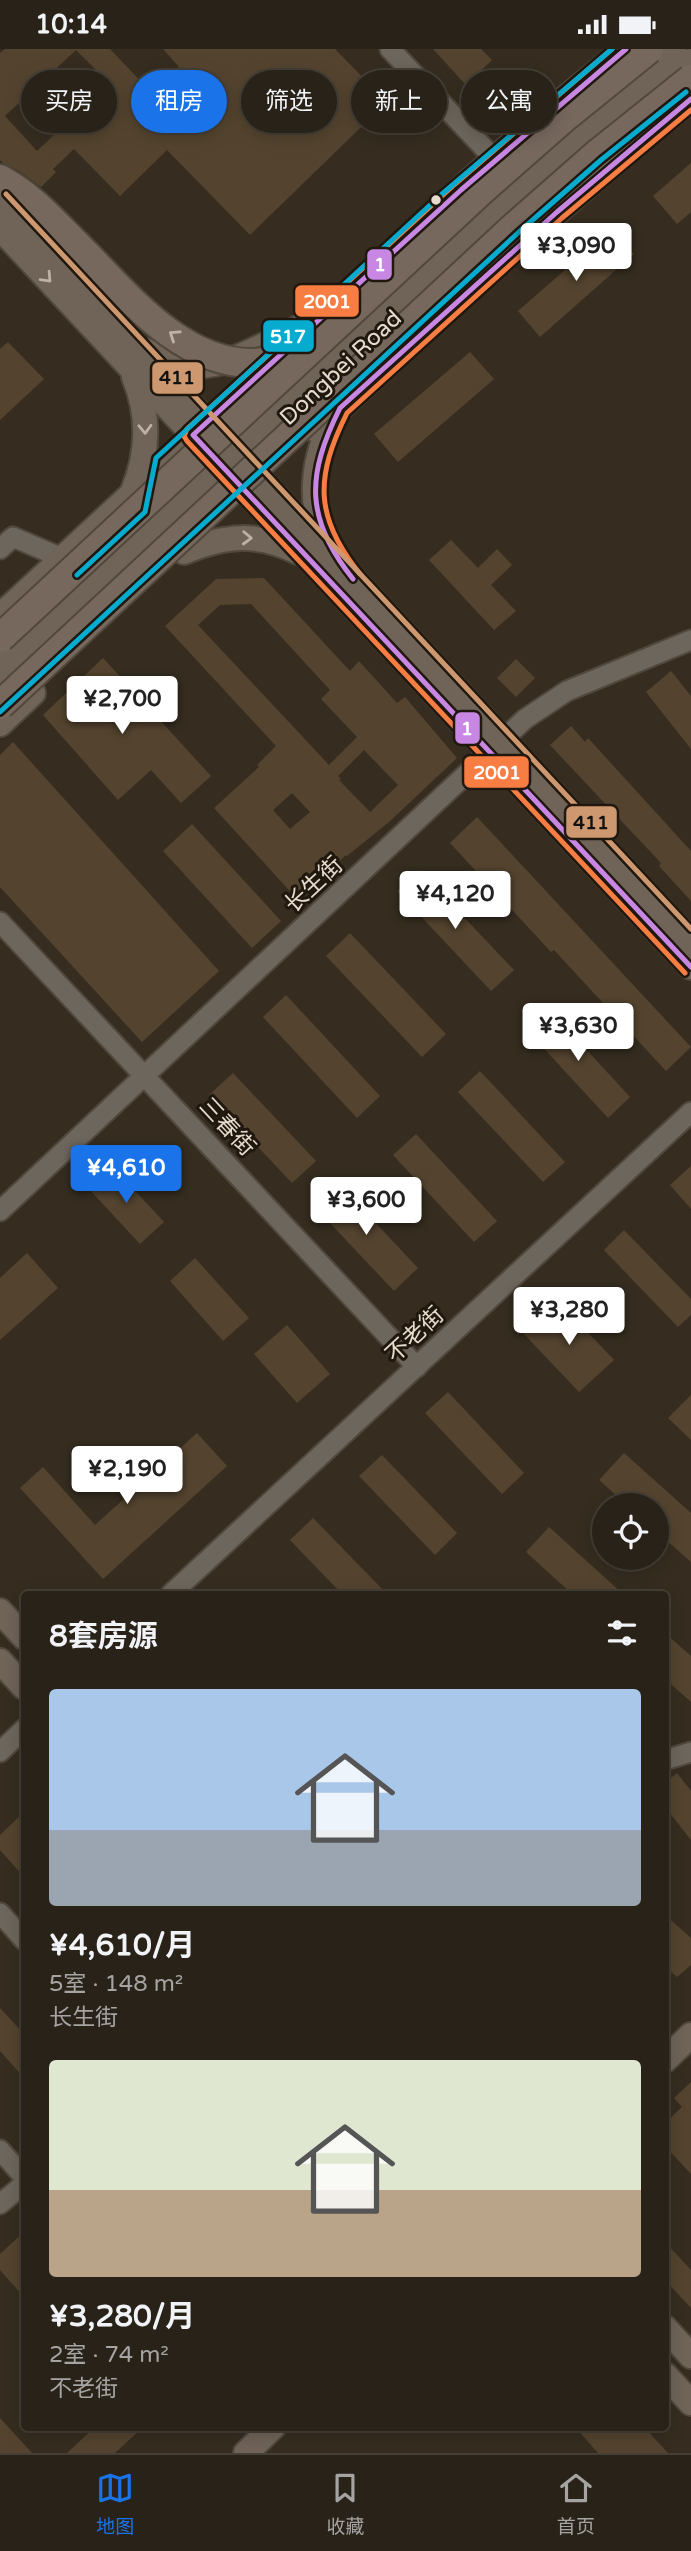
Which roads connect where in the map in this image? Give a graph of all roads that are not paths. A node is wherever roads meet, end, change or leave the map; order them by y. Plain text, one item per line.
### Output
1 (390, 49) edge
2 (626, 49) edge
3 (649, 49) edge
4 (674, 49) edge
5 (691, 61) edge
6 (691, 79) edge
7 (691, 99) edge
8 (494, 159) junction
9 (0, 179) edge
10 (514, 180) junction
11 (0, 201) edge
12 (0, 228) edge
13 (326, 324) junction
14 (125, 334) junction
15 (358, 351) junction
16 (129, 366) junction
17 (313, 380) junction
18 (340, 408) junction
19 (200, 429) junction
20 (229, 459) junction
21 (162, 464) junction
22 (254, 487) junction
23 (133, 492) junction
24 (153, 516) junction
25 (134, 547) junction
26 (0, 549) edge
27 (184, 552) junction
28 (62, 558) junction
29 (308, 558) junction
30 (342, 567) junction
31 (0, 616) edge
32 (0, 638) edge
33 (691, 640) edge
34 (0, 659) edge
35 (0, 685) edge
36 (0, 705) edge
37 (0, 724) edge
38 (497, 747) junction
39 (0, 922) edge
40 (691, 942) edge
41 (691, 967) edge
42 (146, 1076) junction
43 (691, 1112) edge
44 (0, 1211) edge
45 (417, 1367) junction
46 (174, 1591) edge
47 (0, 1611) edge
48 (21, 1634) edge
49 (0, 1661) edge
50 (21, 1684) edge
51 (21, 1732) edge
52 (0, 1752) edge
53 (691, 1752) edge
54 (669, 1759) edge
55 (0, 1913) edge
56 (21, 1937) edge
57 (691, 2035) edge
58 (669, 2056) edge
59 (0, 2150) edge
60 (21, 2174) edge
61 (21, 2186) edge
62 (0, 2204) edge
63 (669, 2332) edge
64 (691, 2356) edge
65 (669, 2379) edge
66 (691, 2403) edge
67 (266, 2431) edge
68 (246, 2453) edge

1 - 8 street
2 - 8 main road
3 - 13 highway, bridge
4 - 10 main road, Dongbei Road
5 - 15 main road, Dongbei Road
6 - 36 highway, bridge
7 - 18 main road
8 - 10 street
8 - 13 main road
13 -> 9 highway, bridge
10 - 17 main road, Dongbei Road
11 - 14 main road
12 -> 16 main road
13 - 14 main road
13 - 19 main road
13 - 32 highway, bridge
14 - 19 main road
15 - 17 main road, Dongbei Road
15 - 18 main road
16 - 19 main road
16 -> 23 main road
17 - 20 main road, Dongbei Road
18 - 22 main road
18 - 30 main road
19 - 20 main road
19 - 21 main road
20 - 22 main road
20 - 24 main road, Dongbei Road
20 - 25 main road, Dongbei Road
21 - 23 main road
21 - 24 main road
22 - 27 main road
22 - 29 main road
22 - 30 main road
23 - 28 main road
24 - 25 main road, Dongbei Road
25 - 34 main road, Dongbei Road
25 - 35 main road, Dongbei Road
26 - 28 street
27 -> 29 main road
27 - 37 main road
28 - 31 main road
29 - 38 main road
30 - 38 main road
33 - 38 street, 长生街
38 - 40 main road
38 - 41 main road
38 - 42 street, 长生街
39 - 42 street, 三春街
42 - 44 street, 长生街
42 - 45 street, 三春街
43 - 45 street, 不老街
45 - 46 street, 不老街
47 - 48 main road
49 - 50 main road
51 - 52 street
53 - 54 street
55 - 56 street
57 - 58 main road
59 - 60 street
61 - 62 street
63 - 64 main road
65 - 66 main road
67 - 68 main road

